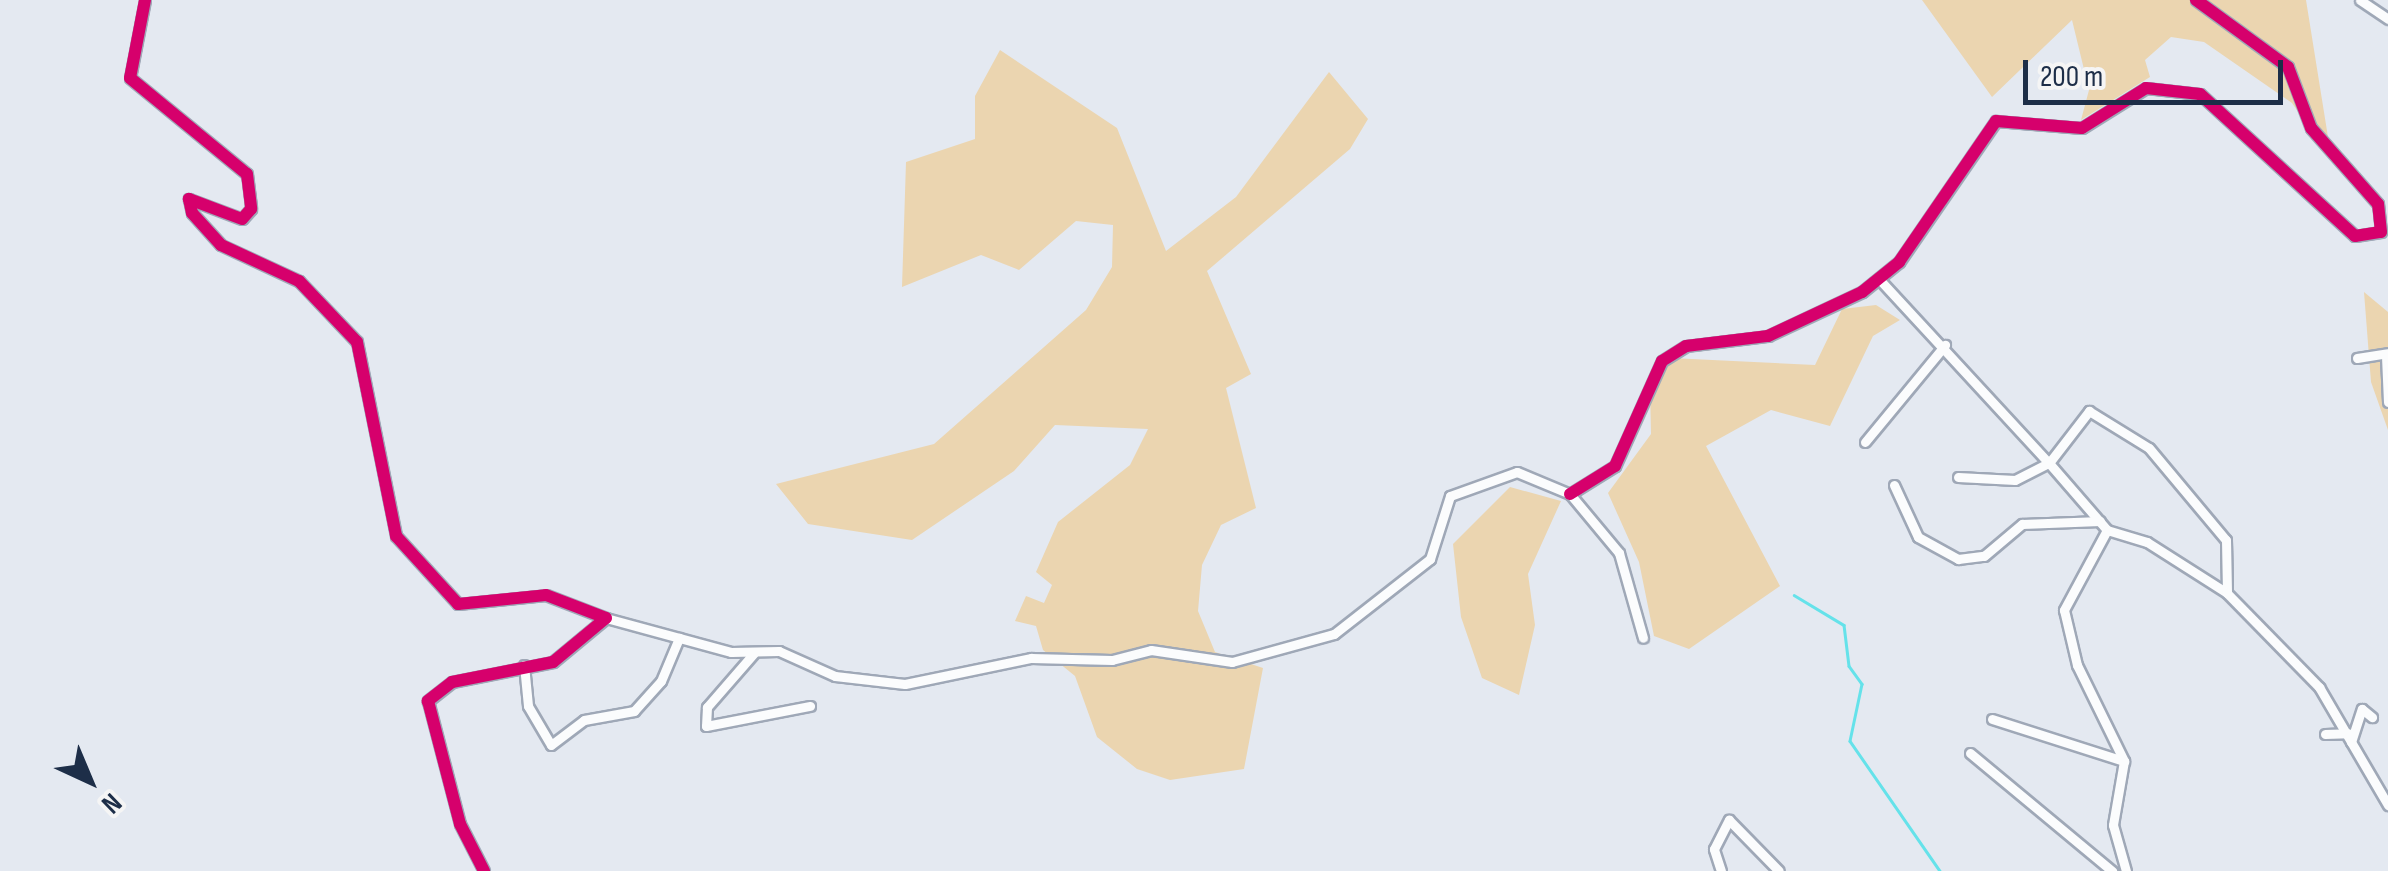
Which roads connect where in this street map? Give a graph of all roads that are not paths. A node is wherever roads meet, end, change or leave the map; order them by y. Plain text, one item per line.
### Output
1 (145, 0) edge
2 (2196, 0) edge
3 (2360, 0) edge
4 (2388, 19) edge
5 (2384, 235) edge
6 (1879, 279) junction
7 (1945, 346) junction
8 (2387, 354) edge
9 (2357, 358) dead end
10 (2388, 402) edge
11 (1865, 442) dead end
12 (2049, 463) junction
13 (1958, 476) dead end
14 (1894, 485) dead end
15 (1570, 494) junction
16 (2104, 525) junction
17 (2227, 593) junction
18 (606, 618) junction
19 (679, 638) junction
20 (1643, 638) dead end
21 (754, 654) junction
22 (524, 665) junction
23 (810, 706) dead end
24 (2372, 717) dead end
25 (1992, 719) dead end
26 (2325, 734) dead end
27 (2350, 737) junction
28 (1970, 753) dead end
29 (2124, 761) junction
30 (2388, 804) edge
31 (484, 871) edge
32 (1722, 871) edge
33 (1780, 871) edge
34 (2112, 871) edge
35 (2126, 871) edge

1 - 18 street
2 - 5 street
3 - 4 street
5 - 6 street
6 - 7 street
6 - 15 street
7 - 11 street
7 - 12 street
8 - 9 street
8 - 10 street
12 - 13 street
12 - 16 street
12 - 17 street
14 - 16 street
15 - 20 street
15 - 21 street
16 - 17 street
16 - 29 street
17 - 27 street
18 - 19 street
18 - 22 street
19 - 21 street
19 - 22 street
21 - 23 street
22 - 31 street
24 - 27 street
25 - 29 street
26 - 27 street
27 - 30 street
28 - 34 street
29 - 35 street
32 - 33 street

